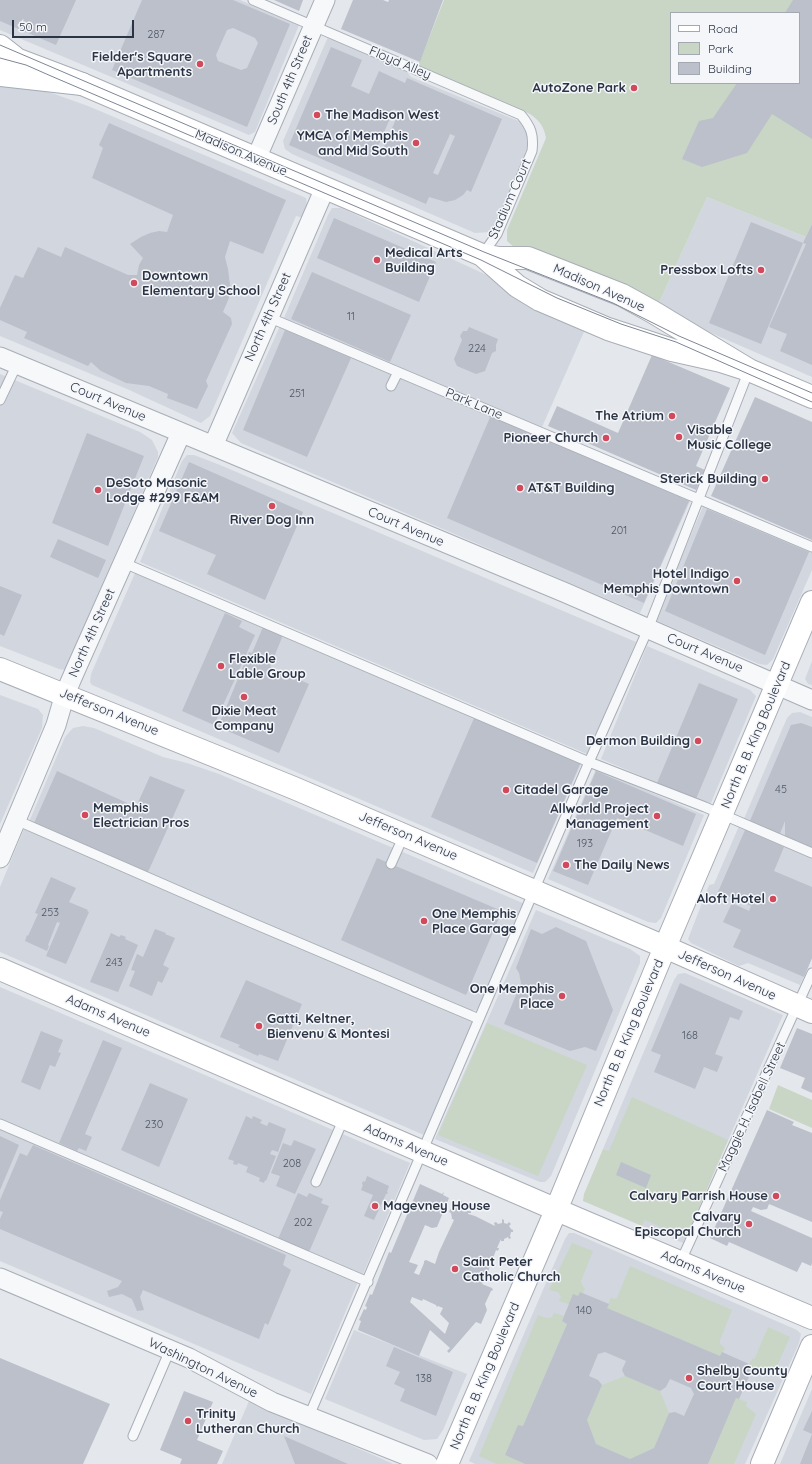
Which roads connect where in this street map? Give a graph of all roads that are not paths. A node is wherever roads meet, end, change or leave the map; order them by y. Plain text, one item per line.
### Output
1 (252, 0) edge
2 (325, 0) edge
3 (314, 26) junction
4 (5, 52) edge
5 (0, 75) edge
6 (82, 84) junction
7 (533, 141) joint
8 (256, 159) junction
9 (325, 188) junction
10 (482, 255) junction
11 (268, 317) junction
12 (5, 362) edge
13 (748, 370) junction
14 (398, 372) junction
15 (391, 386) dead end
16 (812, 397) edge
17 (0, 400) edge
18 (181, 433) junction
19 (213, 446) junction
20 (698, 499) junction
21 (812, 547) edge
22 (124, 563) junction
23 (812, 602) edge
24 (648, 629) junction
25 (0, 669) edge
26 (777, 685) junction
27 (65, 694) junction
28 (812, 700) edge
29 (589, 762) junction
30 (721, 815) junction
31 (16, 820) junction
32 (404, 835) junction
33 (812, 853) edge
34 (0, 858) edge
35 (391, 864) dead end
36 (534, 891) junction
37 (665, 947) junction
38 (0, 970) edge
39 (812, 973) edge
40 (805, 1009) edge
41 (479, 1019) junction
42 (344, 1118) junction
43 (0, 1124) edge
44 (423, 1152) junction
45 (316, 1182) dead end
46 (556, 1210) junction
47 (680, 1263) junction
48 (0, 1278) edge
49 (368, 1282) junction
50 (812, 1318) edge
51 (812, 1346) edge
52 (170, 1350) junction
53 (309, 1416) junction
54 (134, 1436) dead end
55 (428, 1464) edge
56 (447, 1464) edge
57 (762, 1464) edge

1 - 3 lane, Floyd Alley
2 - 3 street, South 4th Street
3 - 7 lane, Floyd Alley
3 - 8 street, South 4th Street
4 - 6 street, Madison Avenue
5 - 6 street
6 - 8 street, Madison Avenue
7 - 10 lane, Stadium Court
8 - 9 street, Madison Avenue
9 - 10 street, Madison Avenue
9 - 11 street, North 4th Street
10 - 13 street, Madison Avenue
10 - 13 street, Madison Avenue
11 - 14 lane, Park Lane
11 - 19 street, North 4th Street
12 - 17 lane
12 - 18 street, Court Avenue
13 - 16 street, Madison Avenue
13 - 20 lane
14 - 15 lane
14 - 20 lane, Park Lane
18 - 19 street, Court Avenue
18 - 22 street, North 4th Street
19 - 24 street, Court Avenue
20 - 21 lane, Park Lane
20 - 24 lane
22 - 27 street, North 4th Street
22 - 29 lane
23 - 26 street, North B. B. King Boulevard
24 - 26 street, Court Avenue
24 - 29 lane
25 - 27 street, Jefferson Avenue
26 - 28 street, Court Avenue
26 - 30 street, North B. B. King Boulevard
27 - 31 street, North 4th Street
27 - 32 street, Jefferson Avenue
29 - 30 lane
29 - 36 lane
30 - 33 lane
30 - 37 street, North B. B. King Boulevard
31 - 34 street, North 4th Street
31 - 41 lane
32 - 35 lane
32 - 36 street, Jefferson Avenue
36 - 37 street, Jefferson Avenue
36 - 41 lane
37 - 40 street, Jefferson Avenue
37 - 46 street, North B. B. King Boulevard
38 - 42 street, Adams Avenue
39 - 40 lane, Maggie H. Isabell Street
40 - 47 lane, Maggie H. Isabell Street
41 - 44 lane
42 - 44 street, Adams Avenue
42 - 45 lane
43 - 49 lane
44 - 46 street, Adams Avenue
44 - 49 lane
46 - 47 street, Adams Avenue
46 - 56 street, North B. B. King Boulevard
47 - 50 street, Adams Avenue
48 - 52 street, Washington Avenue
49 - 53 lane
51 - 57 street
52 - 53 street, Washington Avenue
52 - 54 lane
53 - 55 street, Washington Avenue

